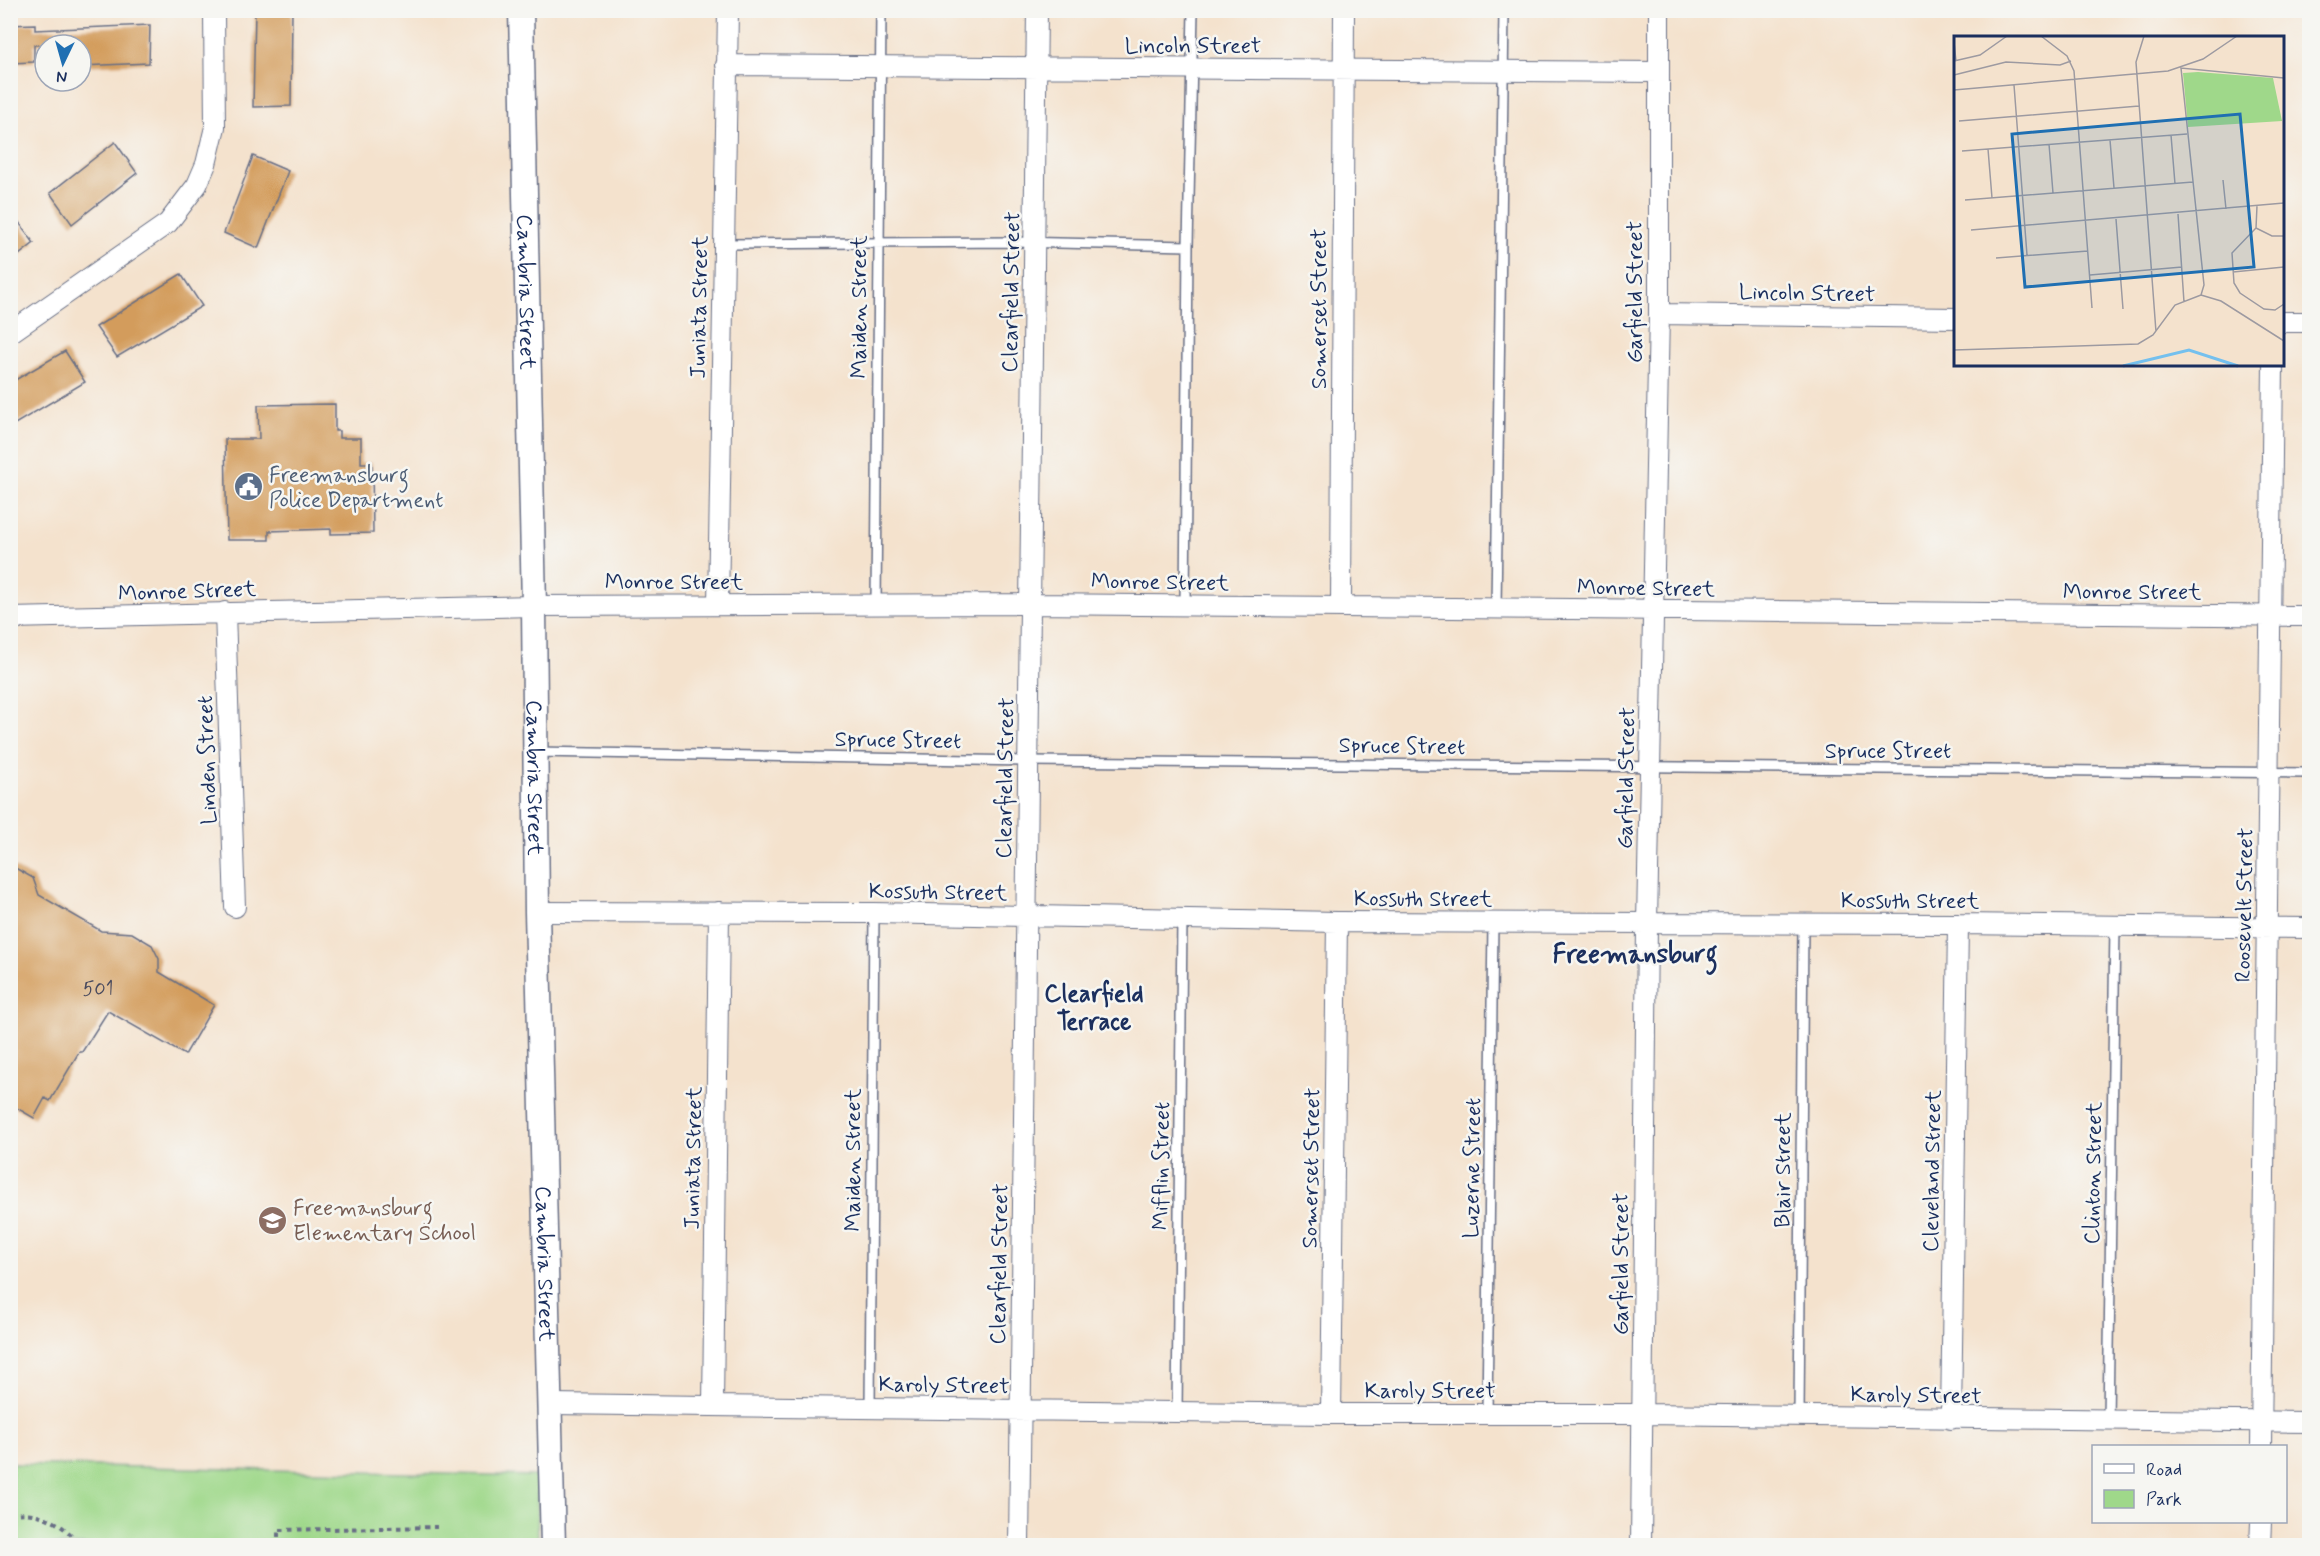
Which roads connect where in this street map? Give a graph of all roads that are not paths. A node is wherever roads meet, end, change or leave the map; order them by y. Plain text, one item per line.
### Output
1 (214, 10) edge
2 (521, 10) edge
3 (728, 10) edge
4 (881, 10) edge
5 (1037, 10) edge
6 (1193, 10) edge
7 (1344, 10) edge
8 (1504, 10) edge
9 (1659, 10) edge
10 (726, 65) junction
11 (880, 66) junction
12 (1036, 67) junction
13 (1191, 70) junction
14 (1343, 70) junction
15 (1504, 71) junction
16 (1659, 72) junction
17 (878, 243) junction
18 (1034, 243) junction
19 (723, 244) junction
20 (1188, 246) junction
21 (1659, 314) junction
22 (1954, 318) edge
23 (2284, 322) edge
24 (2310, 322) edge
25 (10, 333) edge
26 (2273, 366) edge
27 (1030, 604) junction
28 (718, 605) junction
29 (876, 605) junction
30 (534, 606) junction
31 (1185, 606) junction
32 (1341, 607) junction
33 (1496, 609) junction
34 (1652, 611) junction
35 (225, 612) junction
36 (2270, 616) junction
37 (2310, 616) edge
38 (10, 618) edge
39 (536, 752) junction
40 (1028, 761) junction
41 (1650, 768) junction
42 (2268, 772) junction
43 (2310, 773) edge
44 (235, 907) dead end
45 (537, 912) junction
46 (719, 912) junction
47 (874, 913) junction
48 (1027, 916) junction
49 (1182, 919) junction
50 (1337, 922) junction
51 (1493, 922) junction
52 (1647, 923) junction
53 (1803, 924) junction
54 (1958, 924) junction
55 (2115, 925) junction
56 (2267, 928) junction
57 (2310, 928) edge
58 (550, 1404) junction
59 (712, 1405) junction
60 (870, 1407) junction
61 (1020, 1410) junction
62 (1177, 1412) junction
63 (1331, 1414) junction
64 (1487, 1414) junction
65 (1643, 1414) junction
66 (1799, 1416) junction
67 (1952, 1419) junction
68 (2108, 1421) junction
69 (2261, 1421) junction
70 (2310, 1422) edge
71 (2261, 1445) edge
72 (2260, 1523) edge
73 (554, 1545) edge
74 (1019, 1545) edge
75 (1641, 1545) edge
76 (2260, 1545) edge

1 - 25 street
2 - 30 street, Cambria Street
3 - 10 street, Juniata Street
4 - 11 lane, Maiden Street
5 - 12 street, Clearfield Street
6 - 13 lane
7 - 14 street, Somerset Street
8 - 15 lane
9 - 16 street, Garfield Street
10 - 11 street, Lincoln Street
10 - 19 street, Juniata Street
11 - 12 street, Lincoln Street
11 - 17 lane, Maiden Street
12 - 13 street, Lincoln Street
12 - 18 street, Clearfield Street
13 - 14 street, Lincoln Street
13 - 20 lane
14 - 15 street, Lincoln Street
14 - 32 street, Somerset Street
15 - 16 street, Lincoln Street
15 - 33 lane
16 - 21 street, Garfield Street
17 - 18 lane
17 - 19 lane
17 - 29 lane, Maiden Street
18 - 20 lane
18 - 27 street, Clearfield Street
19 - 28 street, Juniata Street
20 - 31 lane
21 - 22 street, Lincoln Street
21 - 34 street, Garfield Street
23 - 24 street
26 - 36 street, Roosevelt Street
27 - 29 street, Monroe Street
27 - 31 street, Monroe Street
27 - 40 street, Clearfield Street
28 - 29 street, Monroe Street
28 - 30 street, Monroe Street
30 - 35 street, Monroe Street
30 - 39 street, Cambria Street
31 - 32 street, Monroe Street
32 - 33 street, Monroe Street
33 - 34 street, Monroe Street
34 - 36 street, Monroe Street
34 - 41 street, Garfield Street
35 - 38 street, Monroe Street
35 - 44 street, Linden Street
36 - 37 street, Monroe Street
36 - 42 street, Roosevelt Street
39 - 40 lane, Spruce Street
39 - 45 street, Cambria Street
40 - 41 lane, Spruce Street
40 - 48 street, Clearfield Street
41 - 42 lane, Spruce Street
41 - 52 street, Garfield Street
42 - 43 lane, Spruce Street
42 - 56 street, Roosevelt Street
45 - 46 street, Kossuth Street
45 - 58 street, Cambria Street
46 - 47 street, Kossuth Street
46 - 59 street, Juniata Street
47 - 48 street, Kossuth Street
47 - 60 lane, Maiden Street
48 - 49 street, Kossuth Street
48 - 61 street, Clearfield Street
49 - 50 street, Kossuth Street
49 - 62 lane, Mifflin Street
50 - 51 street, Kossuth Street
50 - 63 street, Somerset Street
51 - 52 street, Kossuth Street
51 - 64 lane, Luzerne Street
52 - 53 street, Kossuth Street
52 - 65 street, Garfield Street
53 - 54 street, Kossuth Street
53 - 66 lane, Blair Street
54 - 55 street, Kossuth Street
54 - 67 street, Cleveland Street
55 - 56 street, Kossuth Street
55 - 68 lane, Clinton Street
56 - 57 street, Kossuth Street
56 - 69 street, Roosevelt Street
58 - 59 street, Karoly Street
58 - 73 street, Cambria Street
59 - 60 street, Karoly Street
60 - 61 street, Karoly Street
61 - 62 street, Karoly Street
61 - 74 street, Clearfield Street
62 - 63 street, Karoly Street
63 - 64 street, Karoly Street
64 - 65 street, Karoly Street
65 - 66 street, Karoly Street
65 - 75 street, Garfield Street
66 - 67 street, Karoly Street
67 - 68 street, Karoly Street
68 - 69 street, Karoly Street
69 - 70 street, Karoly Street
69 - 71 street, Roosevelt Street
72 - 76 street

